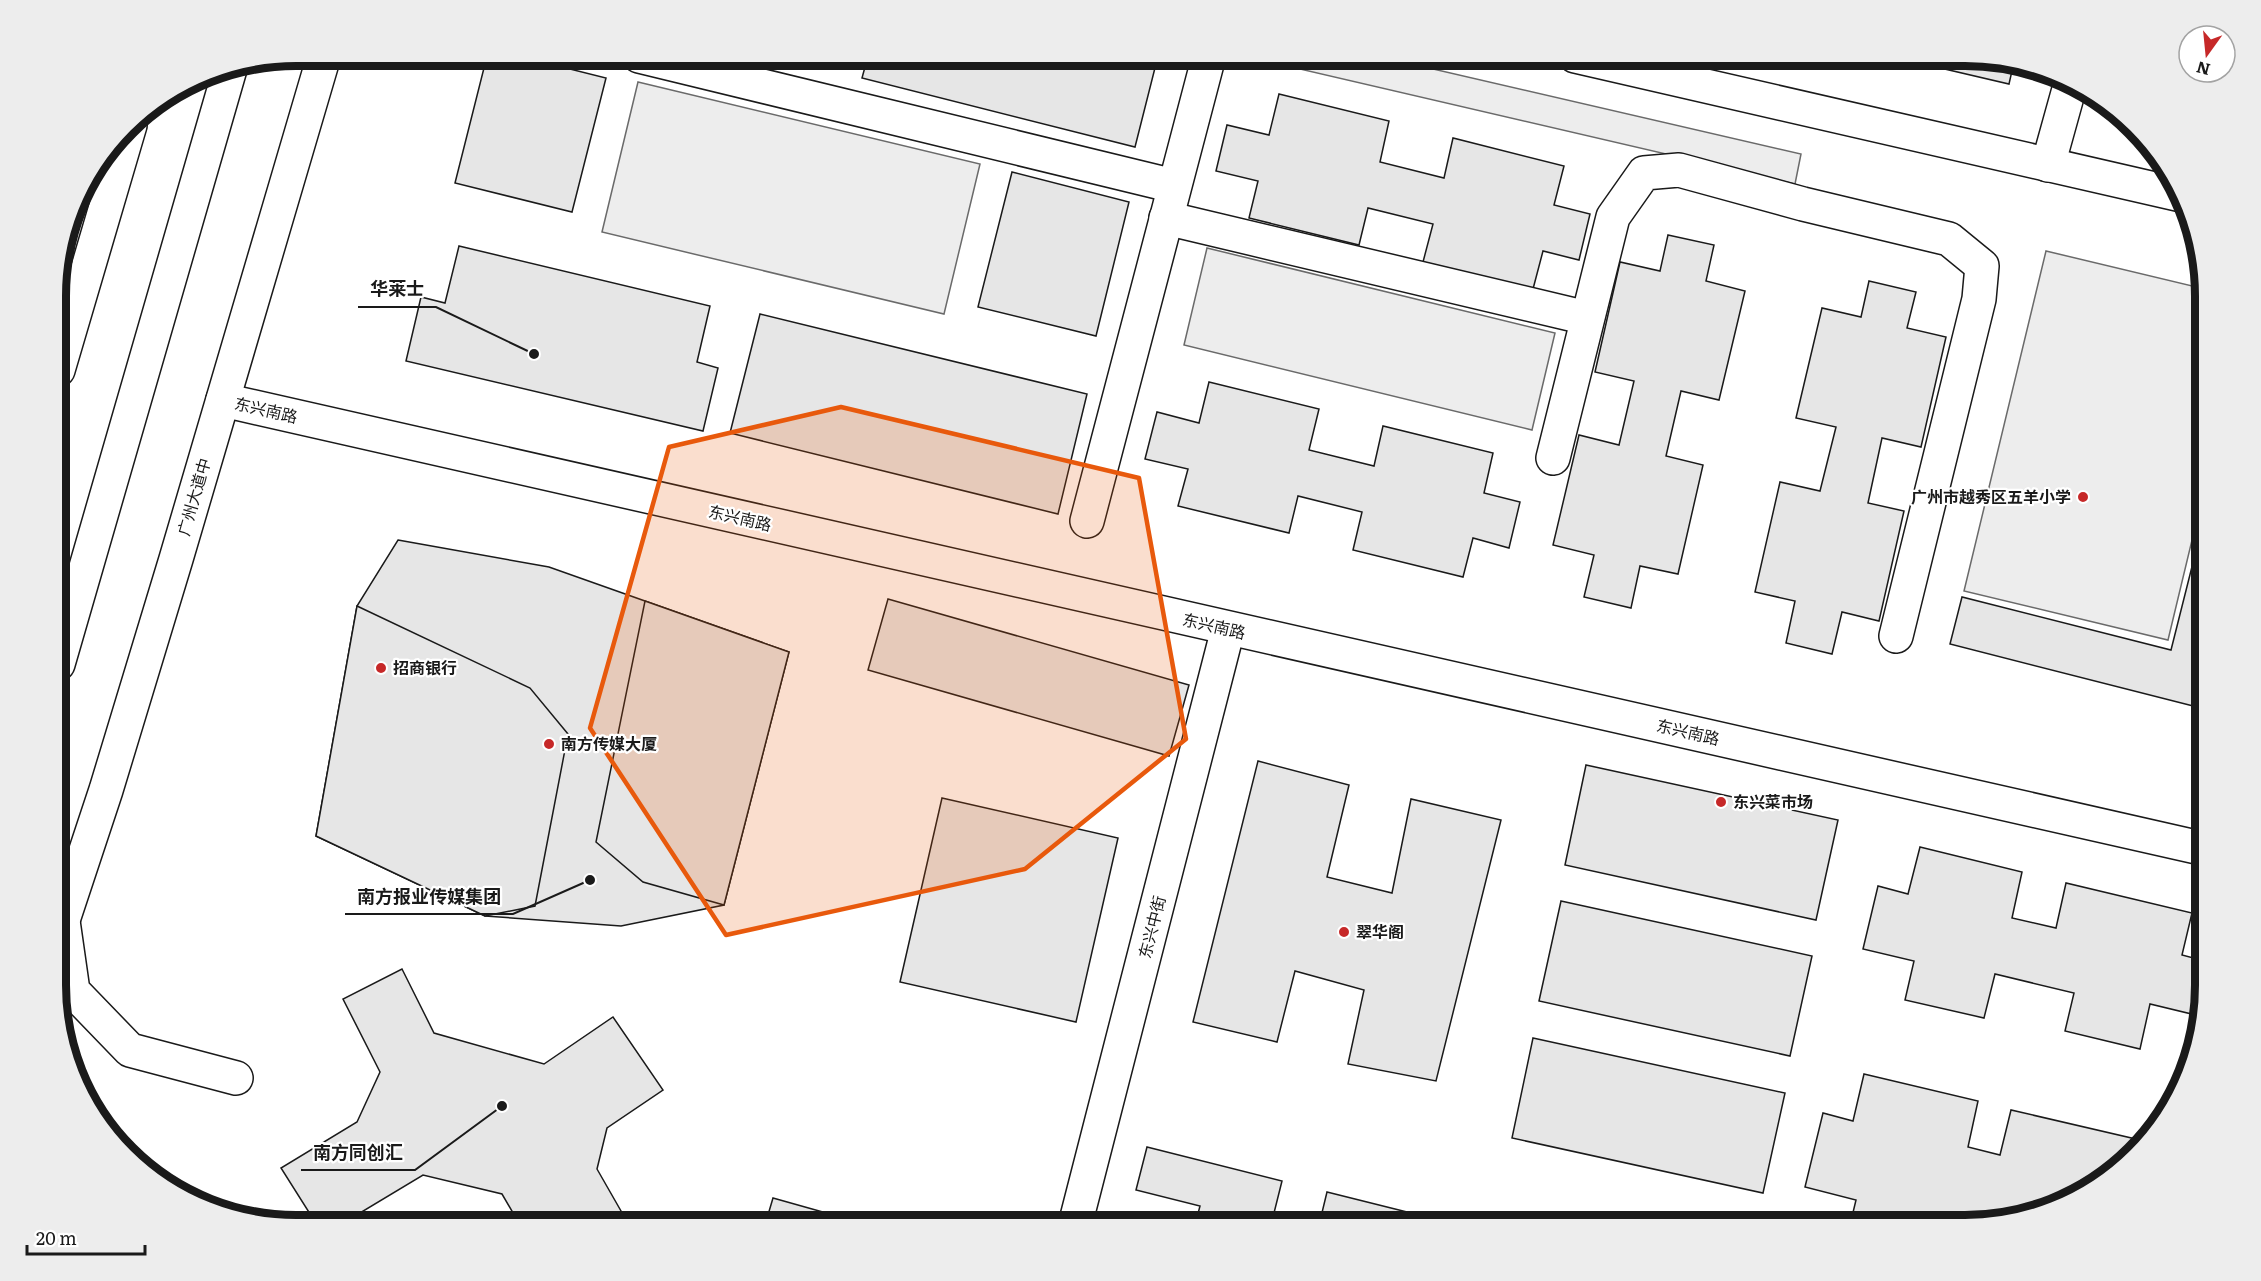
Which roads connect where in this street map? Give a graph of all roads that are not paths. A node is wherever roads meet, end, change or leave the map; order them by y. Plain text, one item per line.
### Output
1 (321, 66) edge
2 (680, 66) edge
3 (1206, 66) edge
4 (1618, 66) edge
5 (228, 76) edge
6 (2069, 91) edge
7 (125, 142) edge
8 (2048, 165) junction
9 (1174, 186) junction
10 (2170, 193) edge
11 (1166, 218) junction
12 (1587, 318) junction
13 (66, 340) edge
14 (223, 400) junction
15 (1553, 458) dead end
16 (1087, 520) dead end
17 (1228, 629) junction
18 (66, 633) edge
19 (1896, 636) dead end
20 (2195, 847) edge
21 (66, 910) edge
22 (66, 957) edge
23 (236, 1078) dead end
24 (1079, 1215) edge

1 - 14 main road, 广州大道中
2 - 9 main road
3 - 9 main road
4 - 8 main road
5 - 18 main road
6 - 8 main road
7 - 13 main road
8 - 10 main road
9 - 11 main road
11 - 12 main road
11 - 16 main road
12 - 15 main road
12 - 19 main road
14 - 17 main road, 东兴南路
14 - 21 main road, 广州大道中
17 - 20 main road, 东兴南路
17 - 24 main road, 东兴中街
22 - 23 main road

